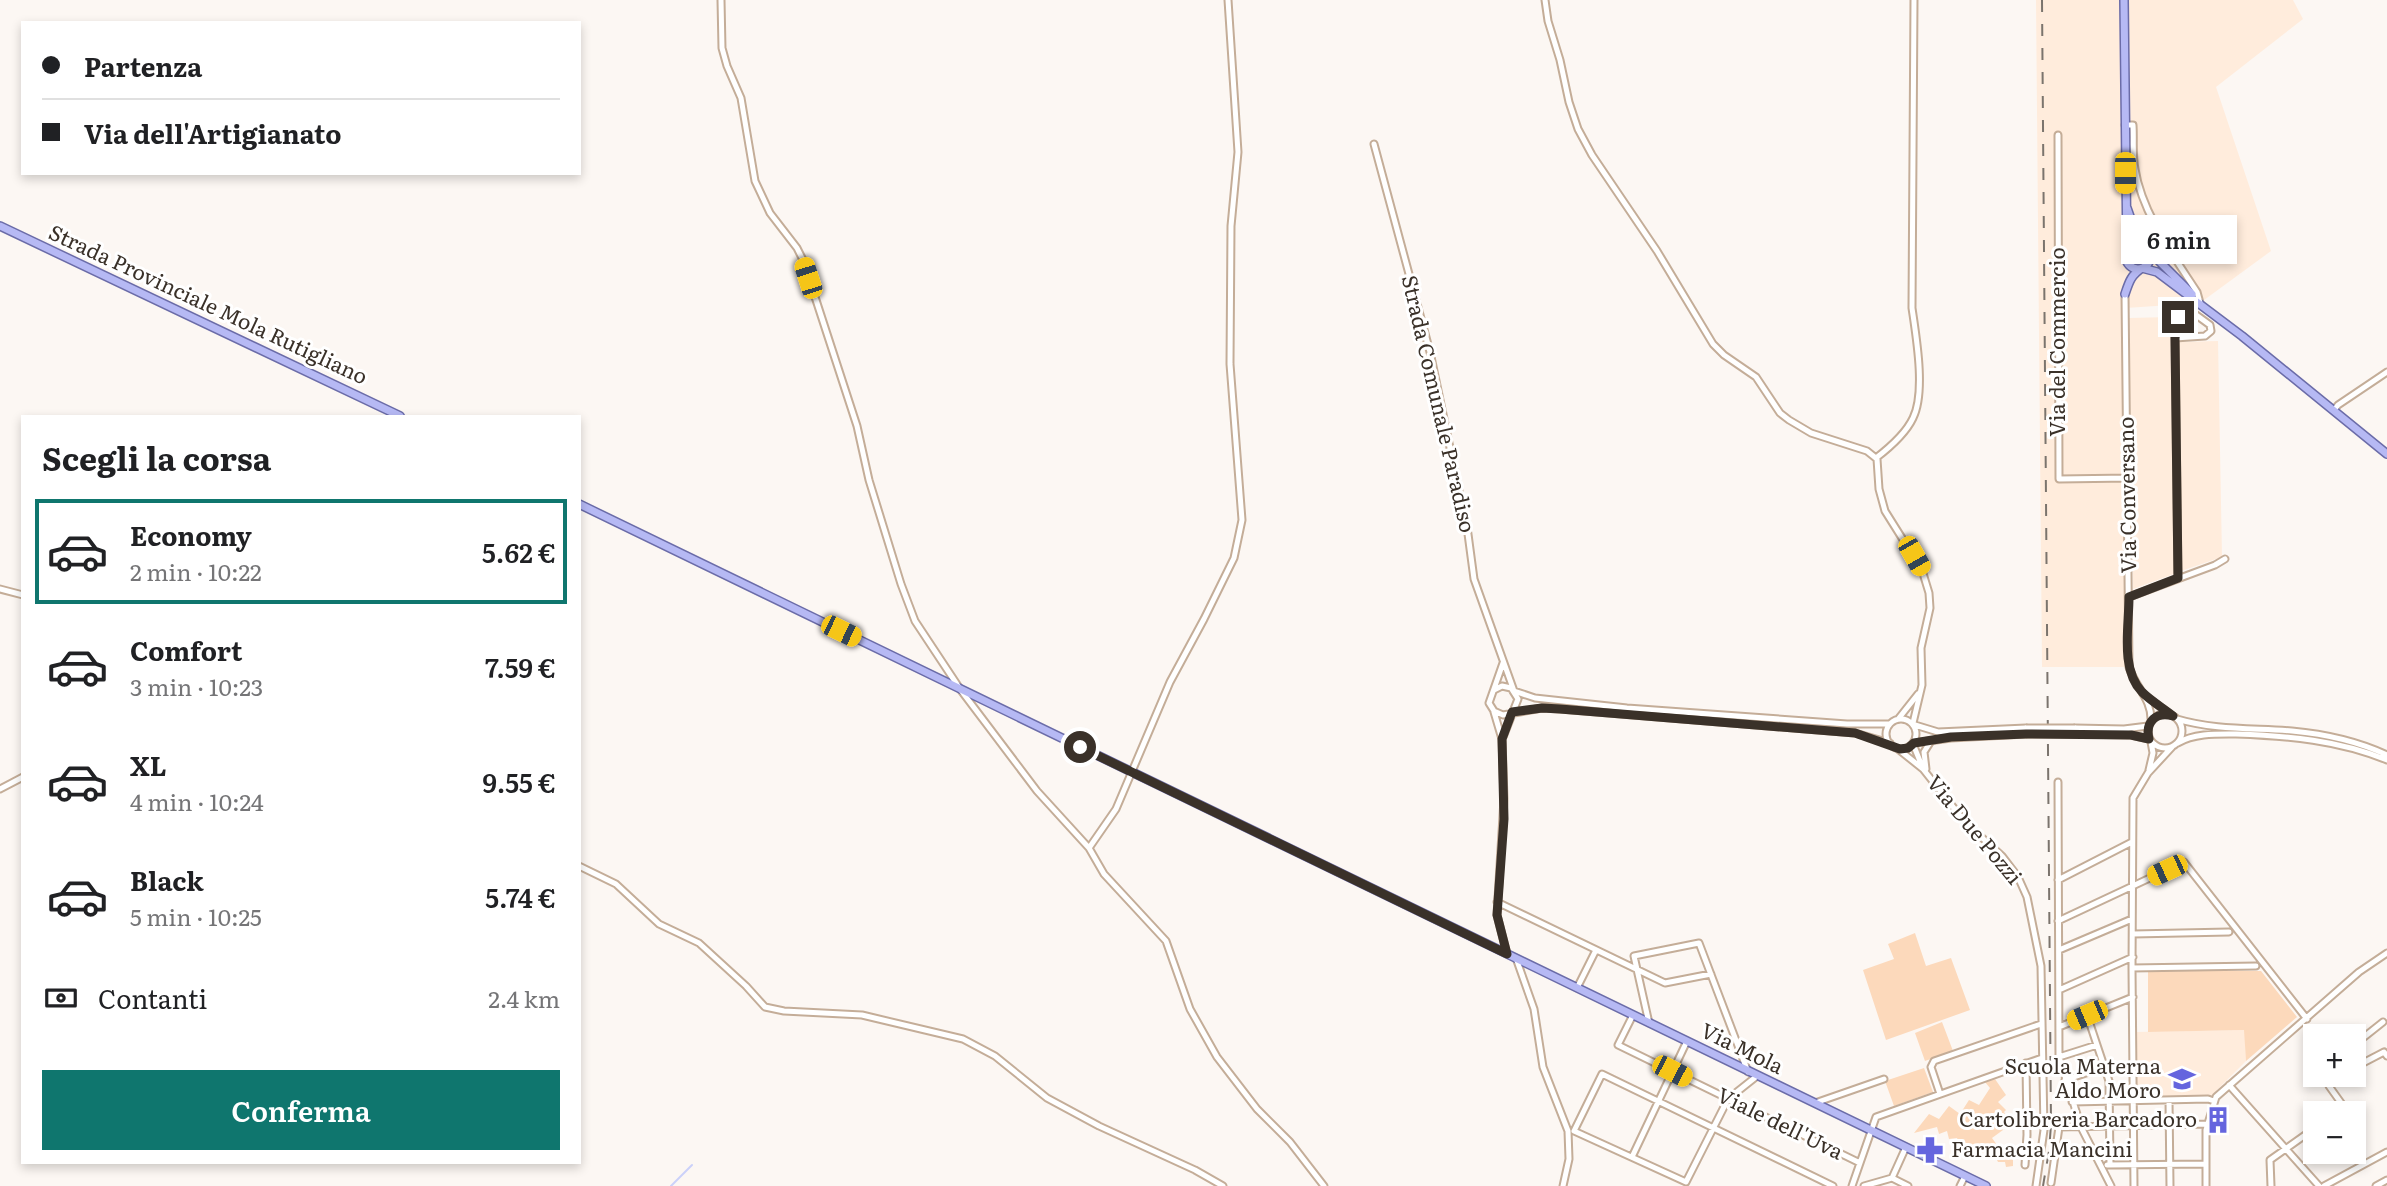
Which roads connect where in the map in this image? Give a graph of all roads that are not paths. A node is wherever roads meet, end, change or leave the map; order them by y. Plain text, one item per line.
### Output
1 (721, 0) edge
2 (1228, 0) edge
3 (1545, 0) edge
4 (1914, 0) edge
5 (2124, 0) edge
6 (2125, 125) junction
7 (2058, 135) dead end
8 (1374, 144) dead end
9 (2125, 198) junction
10 (0, 226) edge
11 (2147, 249) junction
12 (2127, 255) junction
13 (2142, 268) junction
14 (2126, 294) junction
15 (2200, 303) junction
16 (2175, 338) junction
17 (2387, 372) edge
18 (2334, 410) junction
19 (398, 415) edge
20 (2385, 450) edge
21 (1876, 458) junction
22 (2129, 478) junction
23 (581, 505) edge
24 (2225, 559) dead end
25 (2178, 578) junction
26 (0, 589) edge
27 (21, 594) edge
28 (2129, 597) junction
29 (1503, 663) junction
30 (960, 689) junction
31 (1493, 690) junction
32 (1514, 691) junction
33 (1920, 691) junction
34 (2142, 692) junction
35 (1494, 711) junction
36 (1512, 712) junction
37 (1899, 718) junction
38 (2175, 718) junction
39 (2149, 723) junction
40 (1889, 724) junction
41 (1914, 724) junction
42 (2026, 731) junction
43 (2075, 731) junction
44 (1502, 739) junction
45 (1931, 741) junction
46 (2150, 741) junction
47 (1890, 743) junction
48 (1914, 743) junction
49 (2175, 746) junction
50 (1898, 749) junction
51 (2387, 755) edge
52 (2387, 760) edge
53 (1923, 769) junction
54 (1132, 772) junction
55 (2148, 773) junction
56 (1928, 776) junction
57 (21, 778) edge
58 (2058, 782) dead end
59 (0, 789) edge
60 (2132, 842) junction
61 (1089, 848) junction
62 (581, 867) edge
63 (2058, 880) junction
64 (2132, 886) junction
65 (1497, 902) junction
66 (2132, 919) junction
67 (2058, 921) junction
68 (2229, 932) dead end
69 (2133, 934) junction
70 (1596, 950) junction
71 (2059, 950) junction
72 (2387, 953) edge
73 (1507, 954) junction
74 (2133, 957) junction
75 (1516, 958) junction
76 (2256, 966) dead end
77 (2132, 968) junction
78 (1637, 971) junction
79 (1711, 974) junction
80 (1577, 988) junction
81 (2059, 989) junction
82 (2133, 997) junction
83 (1633, 1015) junction
84 (2087, 1015) junction
85 (2307, 1019) junction
86 (2383, 1022) dead end
87 (1649, 1023) junction
88 (2041, 1024) junction
89 (2059, 1027) junction
90 (2366, 1035) edge
91 (1687, 1041) junction
92 (2097, 1045) junction
93 (2387, 1056) edge
94 (2059, 1057) junction
95 (2042, 1058) junction
96 (2366, 1061) edge
97 (2026, 1063) junction
98 (2104, 1068) junction
99 (1672, 1071) junction
100 (1748, 1072) junction
101 (1757, 1076) junction
102 (1884, 1079) dead end
103 (2065, 1080) junction
104 (2229, 1085) junction
105 (1940, 1094) junction
106 (1728, 1099) junction
107 (2169, 1100) junction
108 (1657, 1101) junction
109 (2109, 1101) junction
110 (2134, 1101) junction
111 (2214, 1101) junction
112 (2072, 1102) junction
113 (1815, 1103) junction
114 (2207, 1124) junction
115 (2134, 1125) junction
116 (2169, 1125) junction
117 (2081, 1126) junction
118 (2109, 1126) junction
119 (1714, 1127) junction
120 (1871, 1129) junction
121 (2303, 1137) edge
122 (1906, 1147) junction
123 (2286, 1149) junction
124 (2387, 1152) edge
125 (1632, 1157) junction
126 (1860, 1163) junction
127 (2169, 1164) junction
128 (2206, 1164) junction
129 (2025, 1165) dead end
130 (2100, 1165) junction
131 (2110, 1165) junction
132 (2134, 1165) junction
133 (1856, 1174) junction
134 (1965, 1176) junction
135 (1892, 1178) junction
136 (2387, 1180) edge
137 (2051, 1183) dead end
138 (2036, 1185) edge
139 (2325, 1185) edge
140 (1223, 1186) edge
141 (1324, 1186) edge
142 (1563, 1186) edge
143 (1833, 1186) edge
144 (1852, 1186) edge
145 (1862, 1186) edge
146 (1908, 1186) edge
147 (1960, 1186) edge
148 (1986, 1186) edge
149 (2111, 1186) edge
150 (2134, 1186) edge
151 (2170, 1186) edge
152 (2206, 1186) edge
153 (2271, 1186) edge
154 (2376, 1186) edge

1 - 30 street
2 - 54 street
3 - 21 street
4 - 21 street
5 - 6 main road
6 - 9 main road
6 - 15 street
7 - 22 street, Via del Commercio
8 - 29 street, Strada Comunale Paradiso
9 - 11 main road
9 - 12 main road
10 - 19 main road, Strada Provinciale Mola Rutigliano
11 - 12 main road
11 - 13 main road
11 - 15 main road
12 - 13 main road
12 - 14 main road
13 - 14 main road
13 - 15 main road
14 - 22 street, Via Conversano
15 - 18 main road
16 - 16 street
16 - 25 street
17 - 18 street
18 - 20 main road
21 - 33 street
22 - 28 street, Via Conversano
23 - 30 main road
24 - 25 street
25 - 28 street
26 - 27 street
28 - 34 street, Via Conversano
29 - 31 street
29 - 32 street, Strada Comunale Paradiso
30 - 54 main road
30 - 61 street
31 - 32 street
31 - 35 street
32 - 36 street
32 - 40 street
33 - 37 street
33 - 41 street
34 - 38 street
34 - 39 street, Via Conversano
35 - 36 street
35 - 44 street
36 - 44 street
36 - 47 street
37 - 40 street
37 - 41 street
38 - 39 street
38 - 49 street
38 - 51 street
39 - 43 street
39 - 46 street
40 - 47 street
41 - 42 street
41 - 48 street
42 - 43 street, bridge
42 - 45 street
43 - 46 street
44 - 65 street
45 - 48 street
45 - 56 street
46 - 49 street
46 - 55 street
47 - 50 street
48 - 50 street
48 - 53 street, Via Due Pozzi
49 - 52 street
49 - 55 street
50 - 53 street, Via Due Pozzi
53 - 56 street, Via Due Pozzi
54 - 61 street
54 - 73 main road, Via Mola
55 - 60 street
56 - 88 street, Via Due Pozzi
57 - 59 street
58 - 63 street
60 - 63 street
60 - 64 street
61 - 141 street
62 - 140 street
63 - 67 street
64 - 66 street
64 - 67 street
64 - 85 street
65 - 70 street
65 - 73 street
66 - 69 street
66 - 71 street
67 - 71 street
68 - 69 street
69 - 74 street
70 - 78 street
70 - 80 street
71 - 81 street
72 - 85 street
73 - 75 main road, Via Mola
74 - 77 street
74 - 81 street
75 - 80 main road, Via Mola
75 - 142 street
76 - 77 street
77 - 82 street
78 - 79 street
78 - 79 street
78 - 87 street
79 - 100 street
80 - 83 main road, Via Mola
81 - 89 street
82 - 84 street
82 - 110 street
83 - 87 main road, Via Mola
83 - 99 street, Viale dell'Uva
84 - 89 street
84 - 92 street
85 - 104 street
86 - 90 street
87 - 91 main road, Via Mola
88 - 95 street, Via Due Pozzi
88 - 105 street
89 - 94 street
91 - 99 street
91 - 100 main road, Via Mola
92 - 94 street
92 - 98 street
93 - 96 street
94 - 103 street
95 - 97 street
95 - 138 street, Via Due Pozzi
97 - 105 street
97 - 129 street
98 - 103 street
98 - 109 street
99 - 106 street, Viale dell'Uva
99 - 108 street
100 - 101 main road, Via Mola
101 - 106 street
101 - 113 main road, Via Mola
102 - 113 street
103 - 112 street
104 - 111 street
104 - 123 street
105 - 120 street
106 - 119 street
106 - 126 street, Viale dell'Uva
107 - 110 street
107 - 111 street
107 - 116 street
108 - 119 street
108 - 125 street
108 - 125 street
109 - 110 street
109 - 112 street
109 - 118 street
110 - 115 street
111 - 114 street
112 - 117 street
113 - 120 main road, Via Mola
114 - 116 street
114 - 128 street
115 - 116 street
115 - 118 street
115 - 132 street
116 - 127 street
117 - 118 street
117 - 130 street
117 - 137 street
118 - 131 street
119 - 125 street
119 - 143 street
120 - 122 main road, Via Mola
120 - 126 street
121 - 123 street
122 - 134 main road, Via Mola
122 - 135 street
123 - 139 street
123 - 153 street
124 - 139 street
126 - 133 street
127 - 128 street
127 - 132 street
127 - 151 street
128 - 152 street
130 - 131 street
130 - 149 street
131 - 132 street
132 - 150 street
133 - 144 street
133 - 145 street
134 - 147 street
134 - 148 main road, Via Mola
135 - 145 street
135 - 146 street
136 - 154 street

